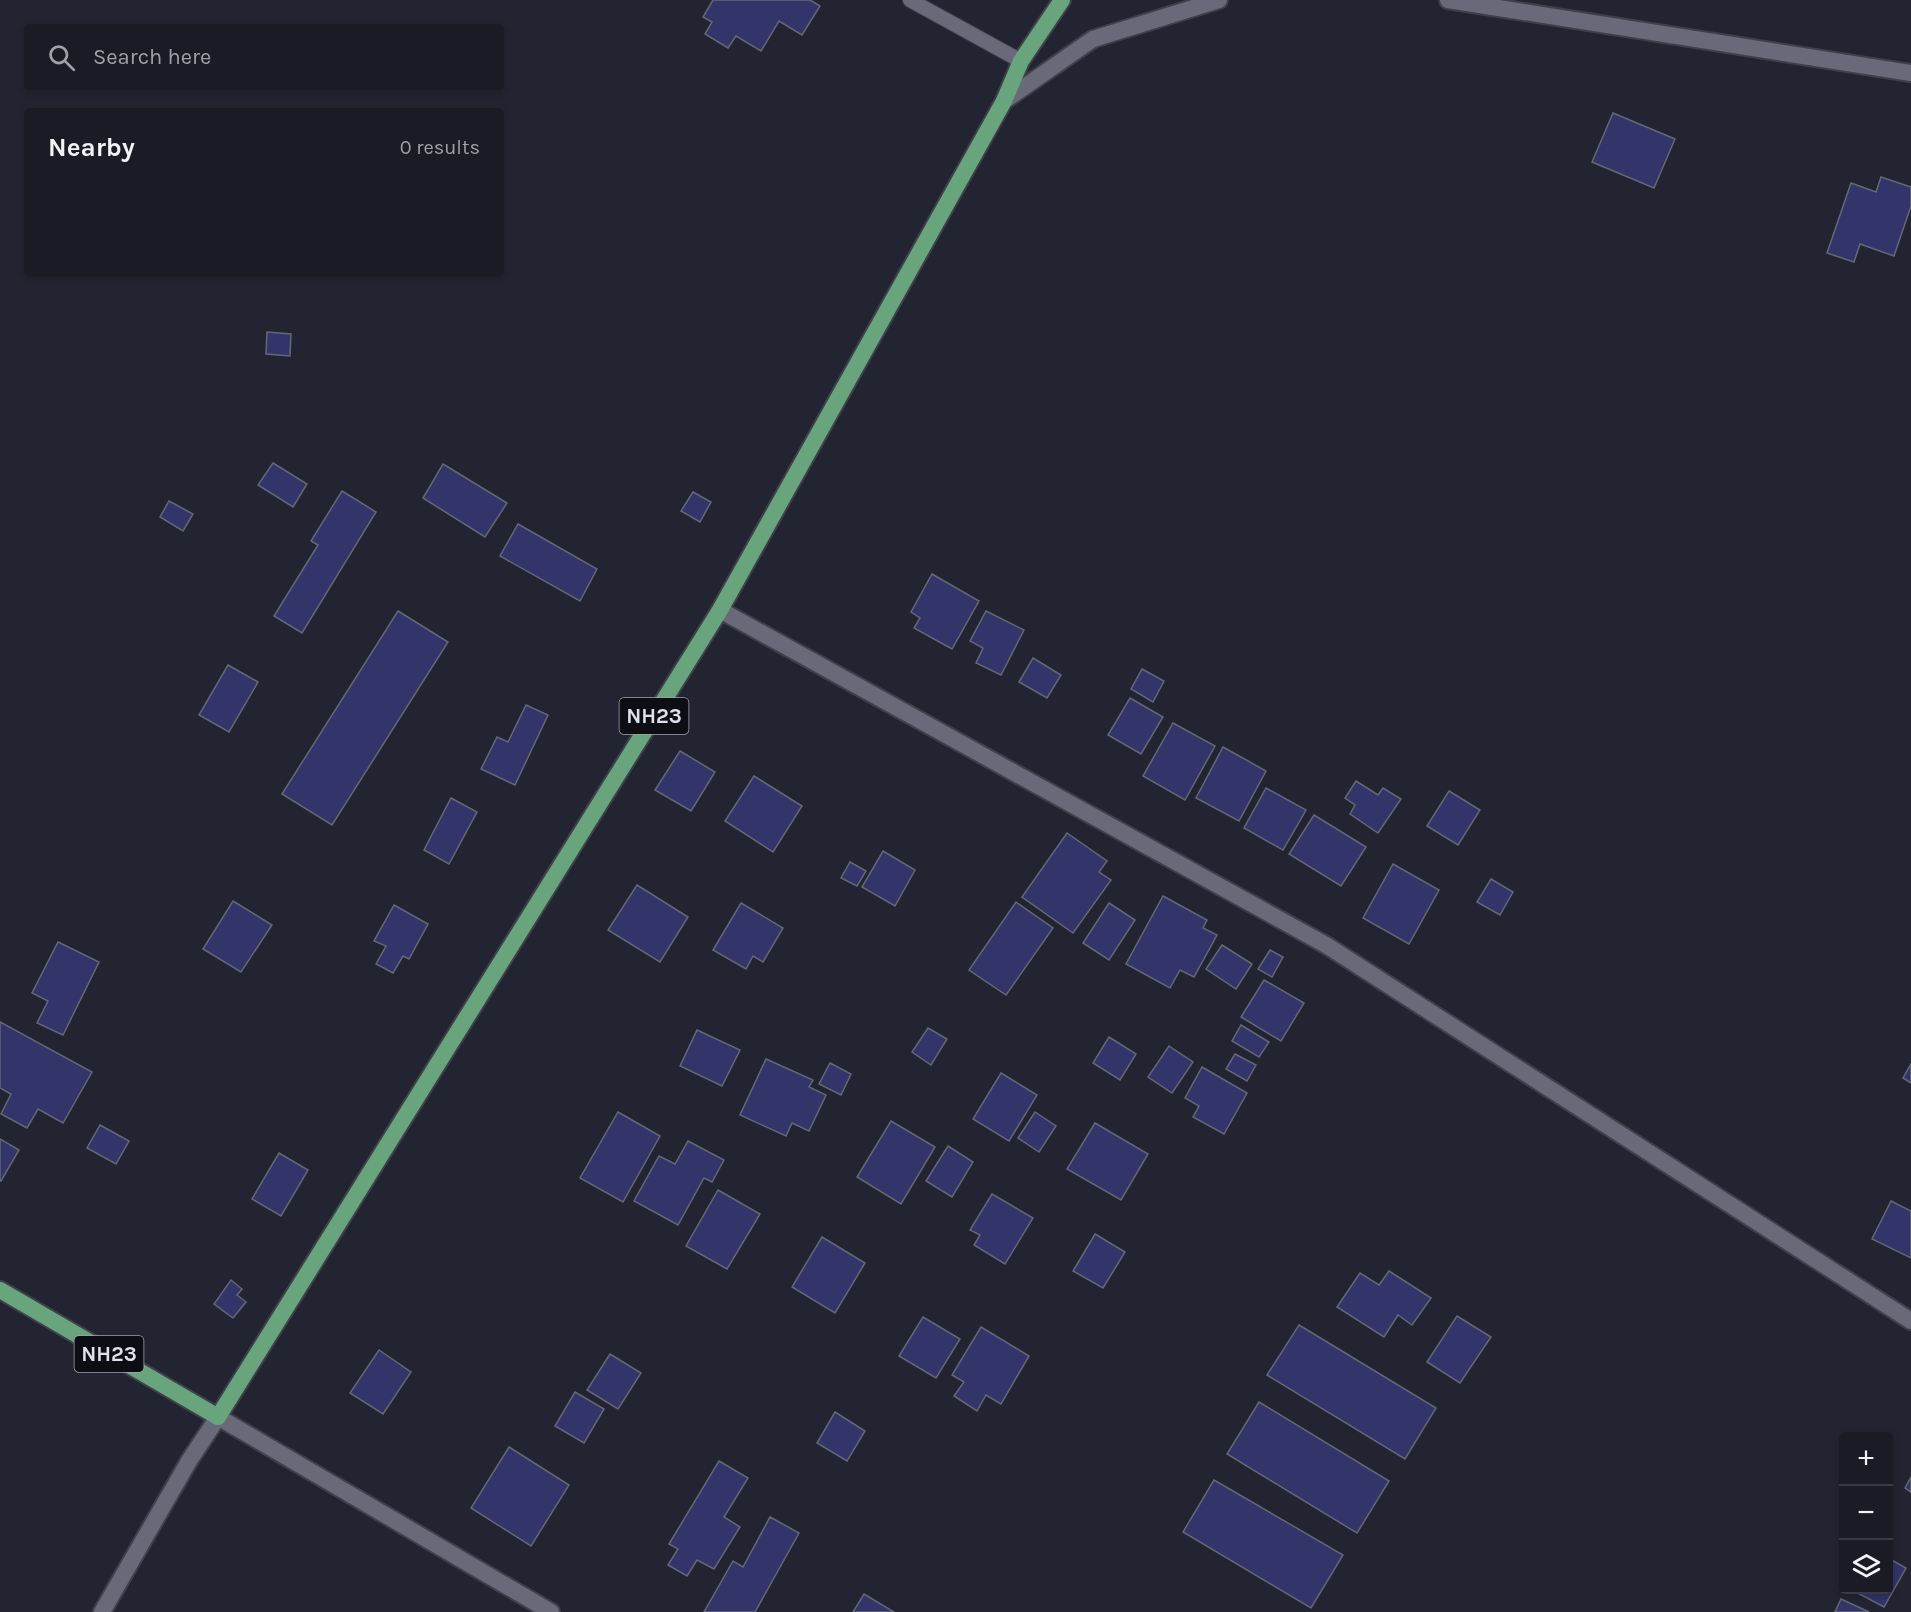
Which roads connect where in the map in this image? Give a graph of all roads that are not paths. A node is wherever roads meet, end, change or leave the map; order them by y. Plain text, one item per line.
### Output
1 (910, 0) edge
2 (1062, 0) edge
3 (1219, 0) edge
4 (1448, 0) edge
5 (1021, 61) junction
6 (1911, 73) edge
7 (1004, 101) junction
8 (720, 610) junction
9 (0, 1290) edge
10 (1911, 1321) edge
11 (219, 1417) junction
12 (102, 1612) edge
13 (551, 1612) edge

1 - 5 lane
2 - 5 highway, NH23
3 - 7 street
4 - 6 street
5 - 7 highway, NH23
7 - 8 highway, NH23
8 - 10 street
8 - 11 highway, NH23
9 - 11 highway, NH23
11 - 12 street
11 - 13 street

